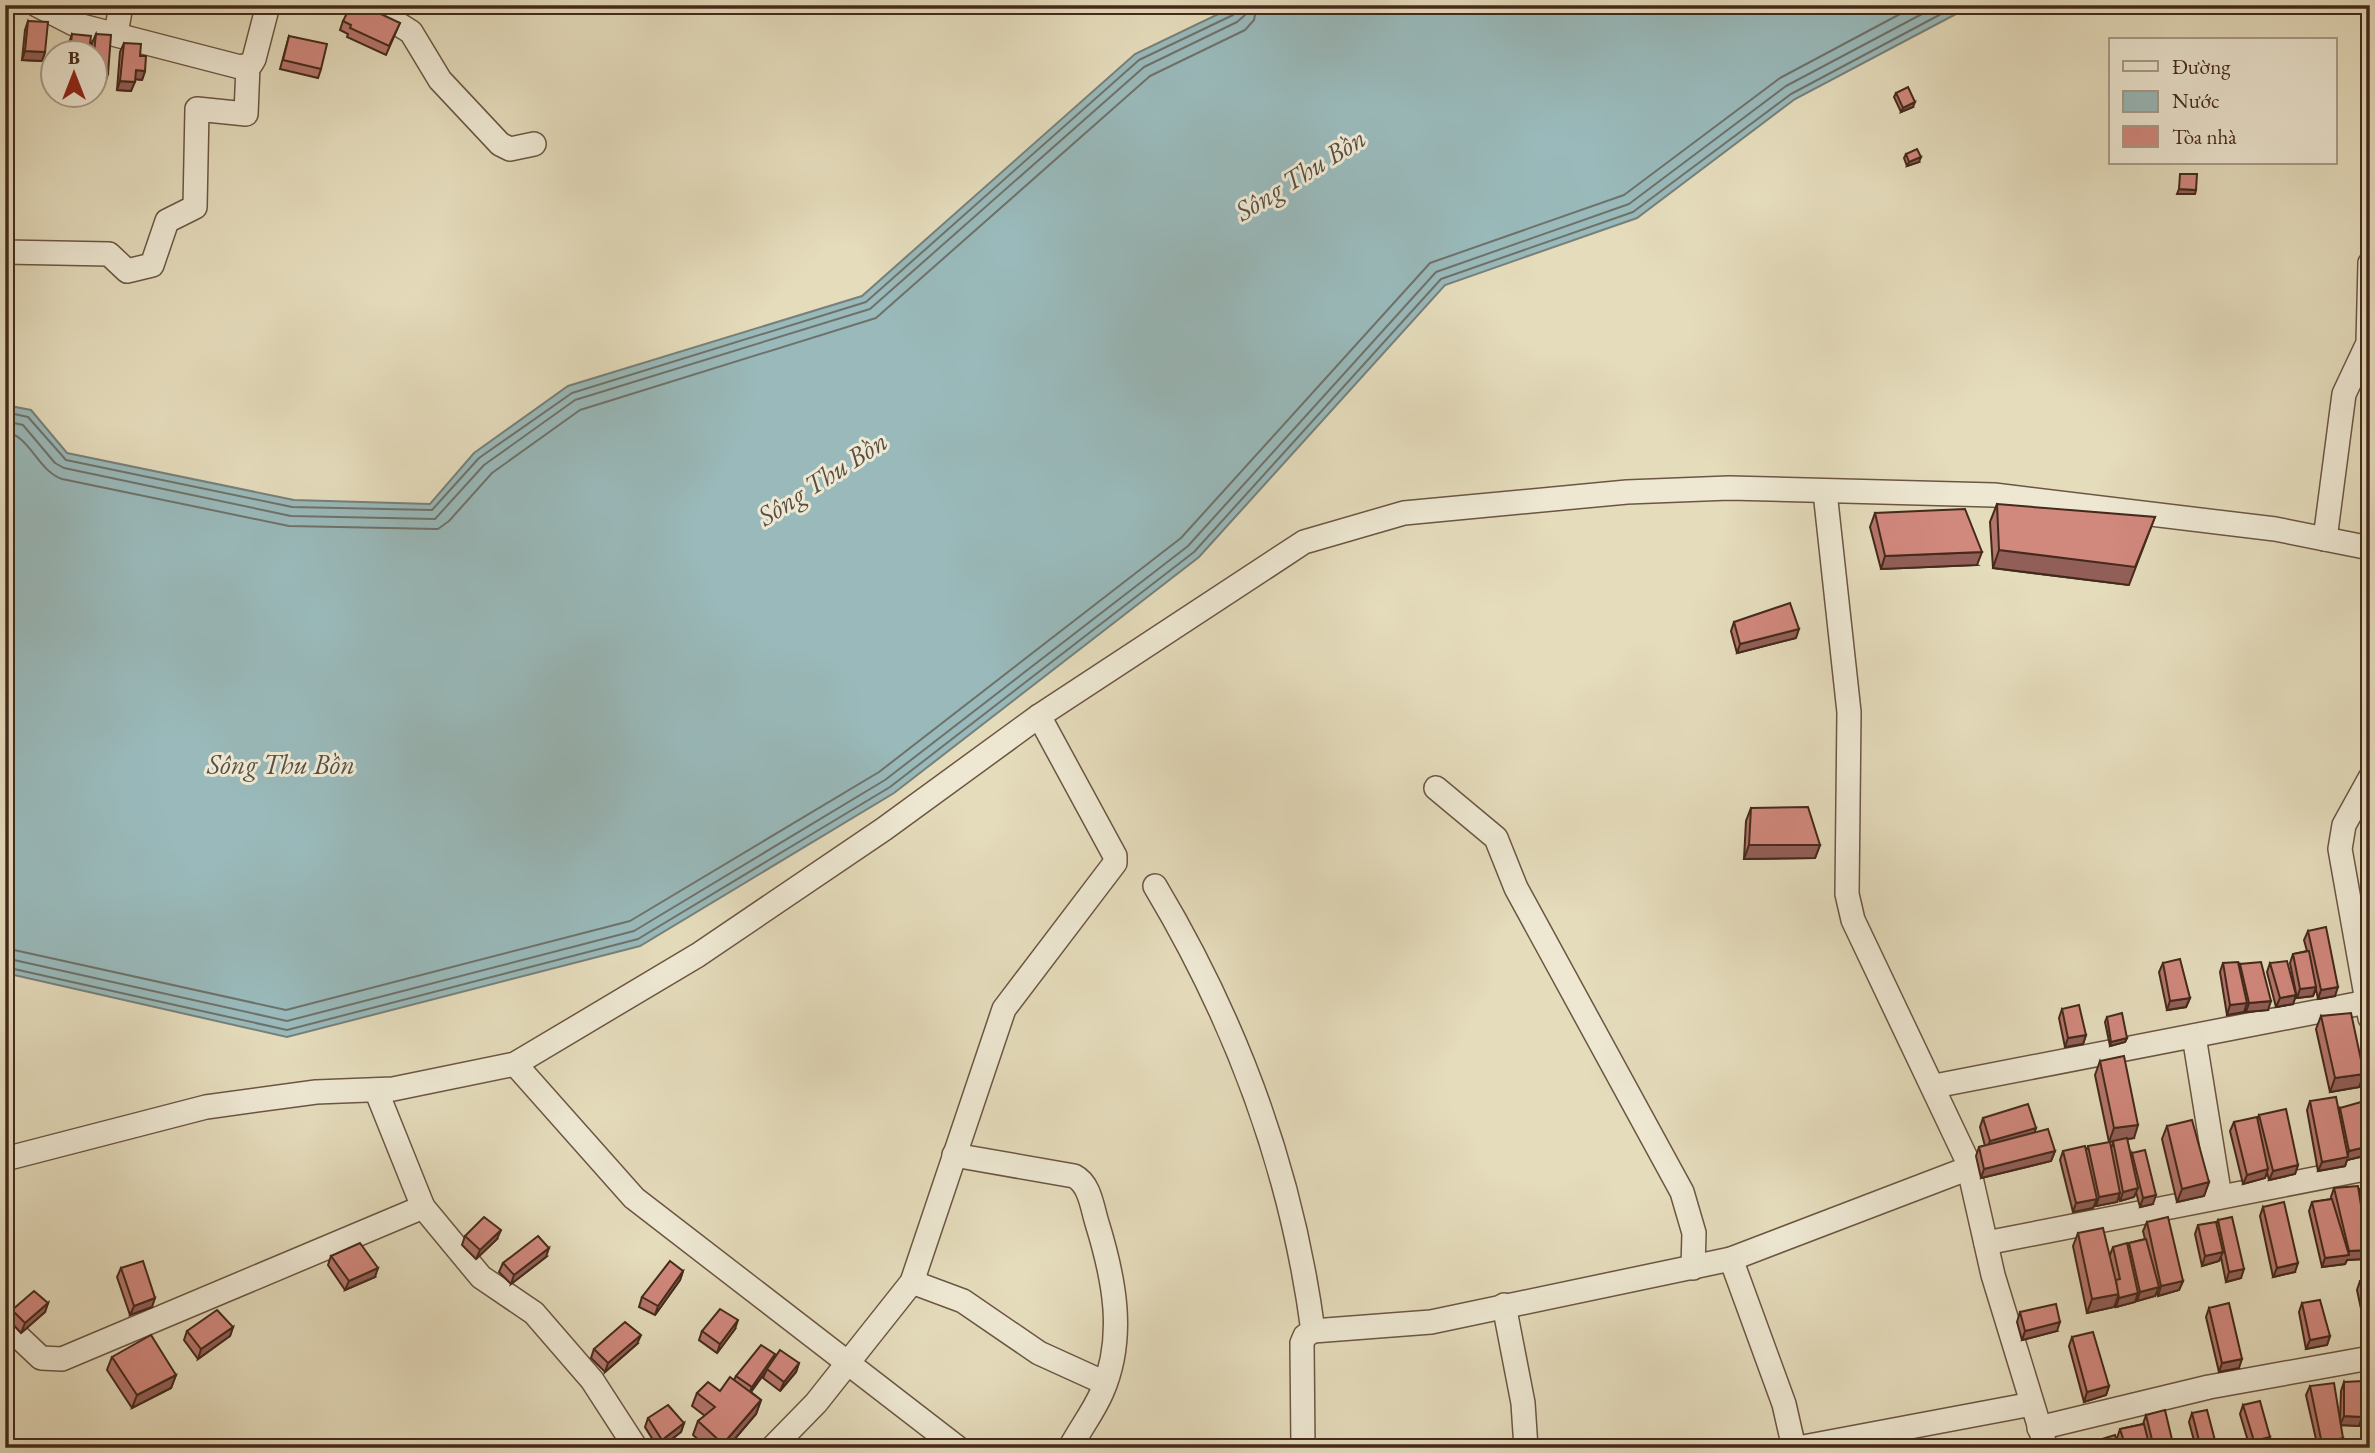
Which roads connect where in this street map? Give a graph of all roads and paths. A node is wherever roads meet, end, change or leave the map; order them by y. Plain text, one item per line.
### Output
1 (37, 5) edge
2 (121, 5) edge
3 (268, 5) edge
4 (368, 5) edge
5 (116, 34) junction
6 (248, 66) junction
7 (534, 144) dead end
8 (5, 251) edge
9 (2370, 263) edge
10 (1825, 492) junction
11 (2325, 539) junction
12 (2370, 548) edge
13 (1039, 716) junction
14 (2370, 778) edge
15 (1436, 788) dead end
16 (1155, 886) dead end
17 (2368, 1010) edge
18 (2194, 1036) junction
19 (515, 1064) junction
20 (1935, 1086) junction
21 (376, 1090) junction
22 (954, 1155) junction
23 (5, 1159) edge
24 (1969, 1168) junction
25 (2370, 1168) edge
26 (2220, 1197) junction
27 (423, 1207) junction
28 (1986, 1243) junction
29 (1731, 1259) junction
30 (1693, 1268) junction
31 (912, 1282) junction
32 (1504, 1305) junction
33 (5, 1324) edge
34 (1313, 1331) junction
35 (2370, 1358) edge
36 (846, 1362) junction
37 (1105, 1383) junction
38 (2032, 1404) junction
39 (2043, 1438) edge
40 (1306, 1447) edge
41 (636, 1448) edge
42 (772, 1448) edge
43 (958, 1448) edge
44 (1070, 1448) edge
45 (1526, 1448) edge
46 (1796, 1448) edge

1 - 5 street
2 - 5 street
3 - 6 street
4 - 7 street
5 - 6 street
6 - 8 street
9 - 11 street
10 - 11 street
10 - 13 street
10 - 20 street
11 - 12 street
13 - 19 street
13 - 22 street
14 - 17 street
15 - 30 street
16 - 34 street
17 - 18 street
18 - 20 street
18 - 26 street
19 - 21 street
19 - 36 street
20 - 24 street
21 - 23 street
21 - 27 street
22 - 31 street
22 - 37 street
24 - 28 street
24 - 29 street
25 - 26 street
26 - 28 street
27 - 33 street
27 - 41 street
28 - 38 street
29 - 30 street
29 - 46 street
30 - 32 street
31 - 36 street
31 - 37 street
32 - 34 street
32 - 45 street
34 - 40 street
35 - 39 street
36 - 42 street
36 - 43 street
37 - 44 street
38 - 39 street
38 - 46 street

